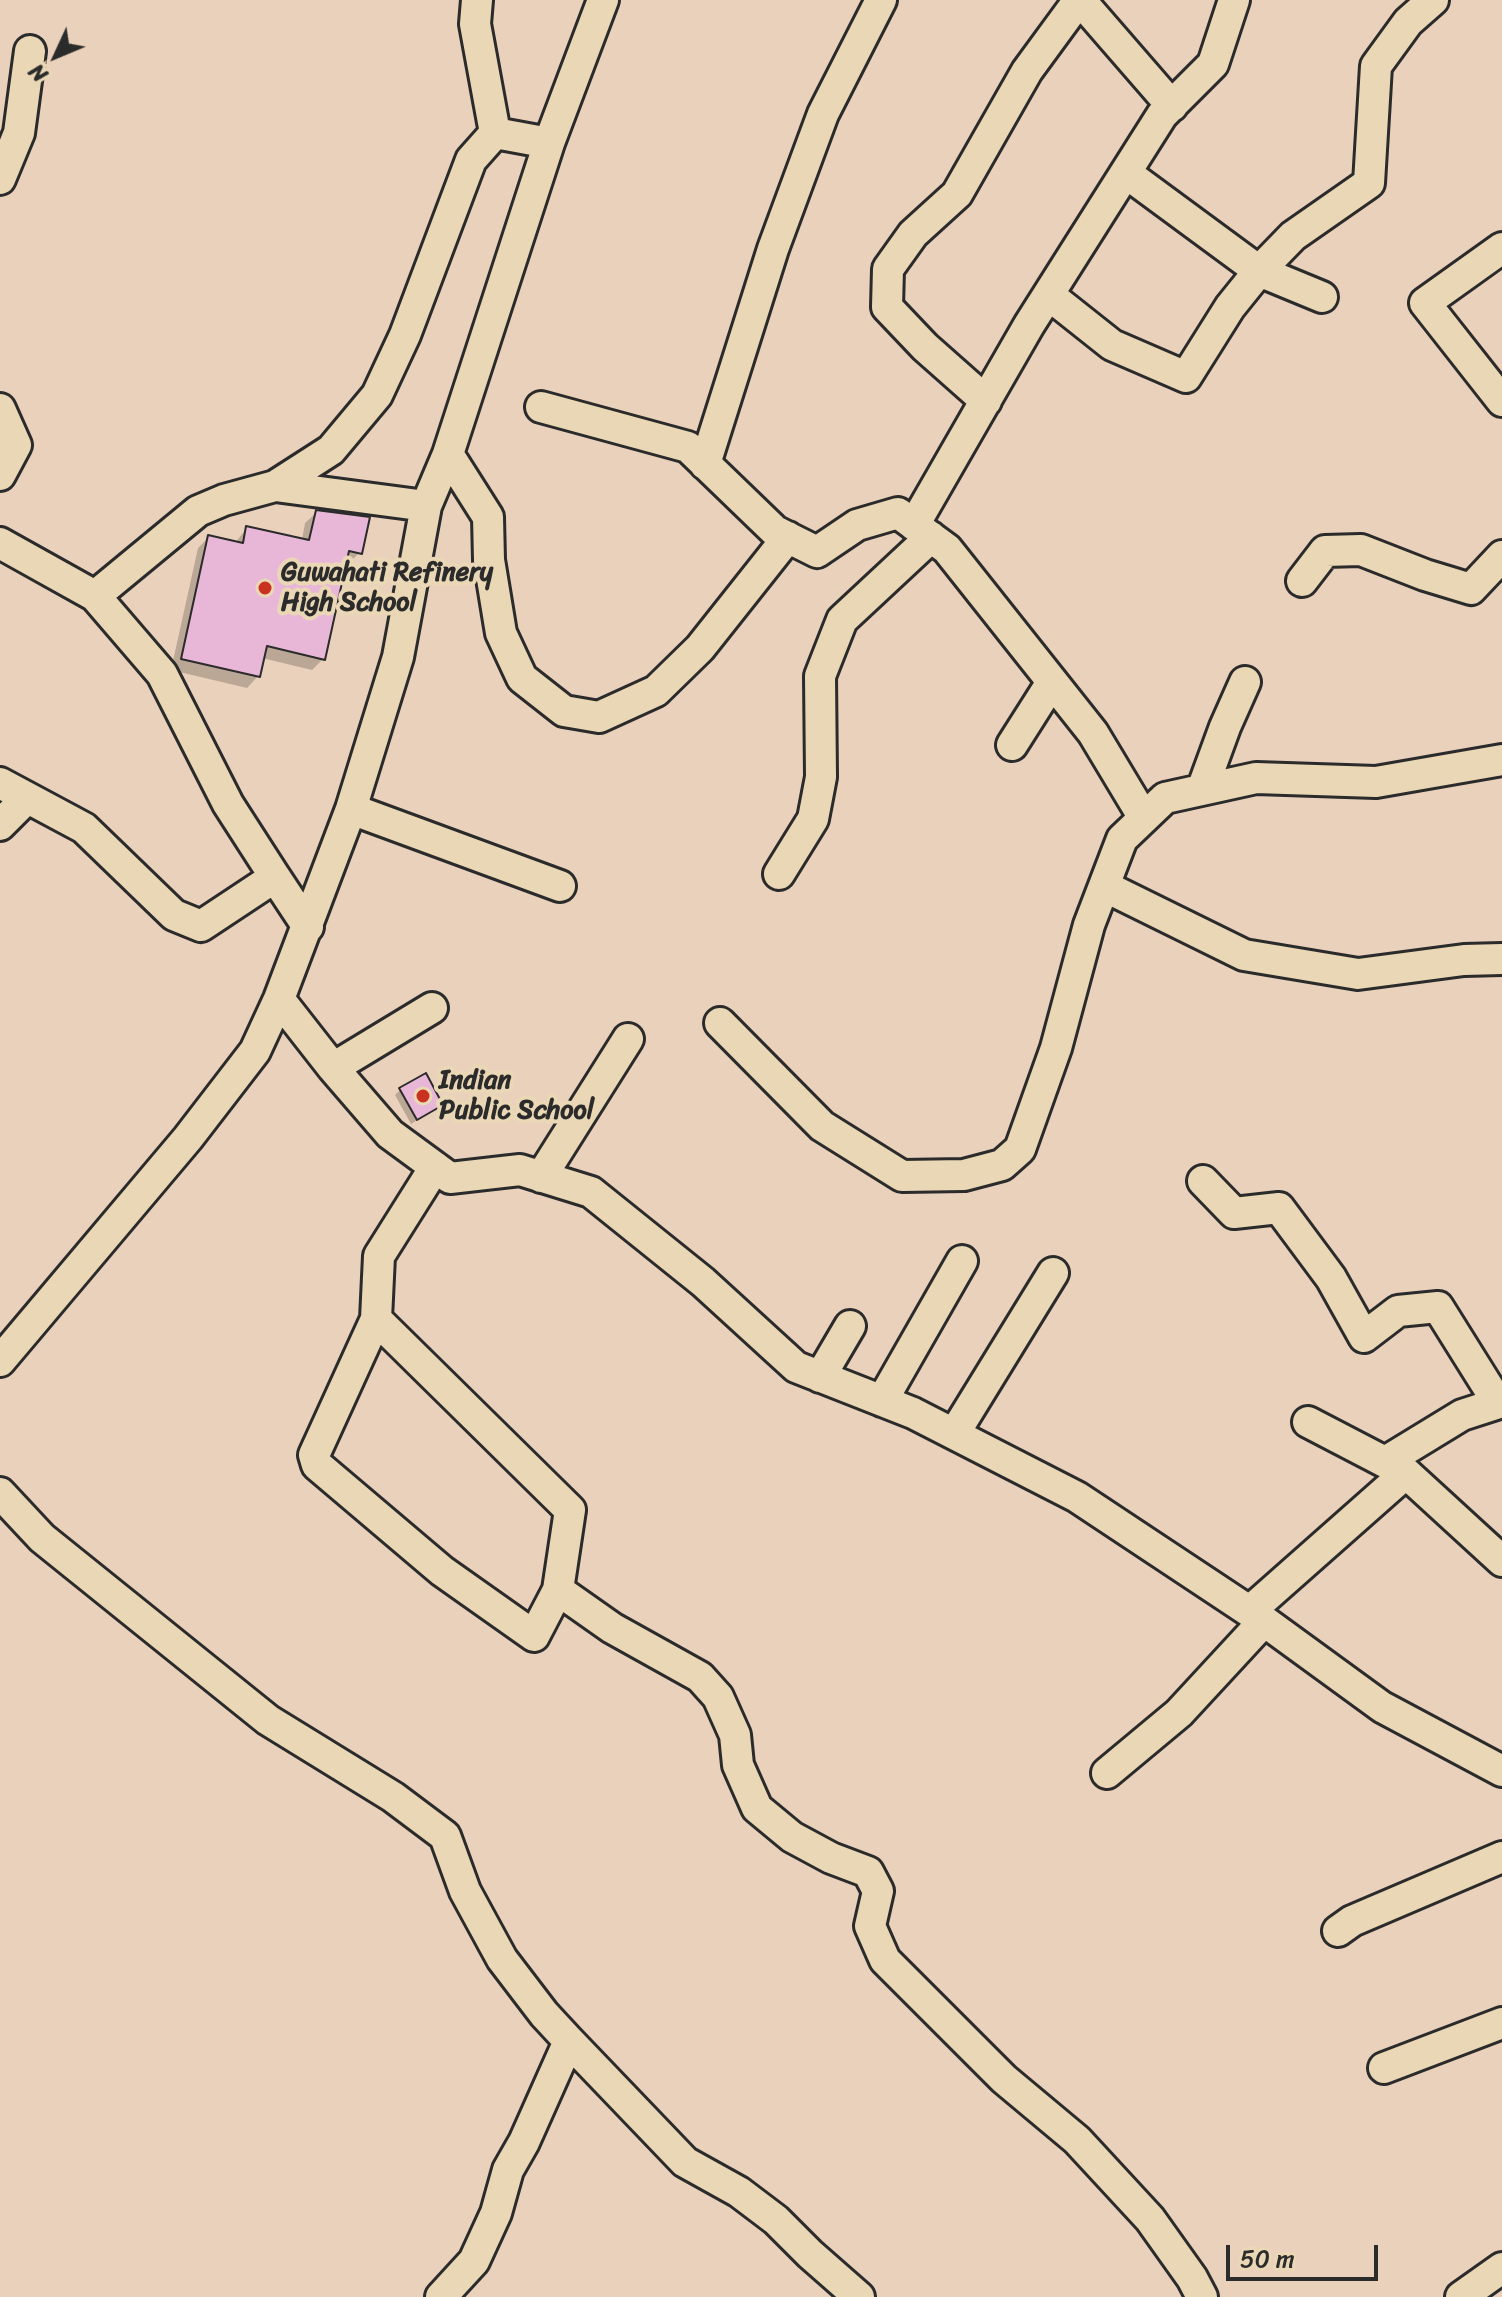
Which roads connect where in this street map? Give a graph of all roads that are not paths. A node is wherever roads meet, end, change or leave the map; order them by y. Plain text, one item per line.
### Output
1 (477, 0) edge
2 (603, 0) edge
3 (1080, 0) edge
4 (1234, 0) edge
5 (1433, 0) edge
6 (877, 1) edge
7 (30, 51) dead end
8 (1172, 106) junction
9 (495, 133) junction
10 (549, 143) junction
11 (1126, 173) junction
12 (0, 179) edge
13 (1502, 248) edge
14 (1259, 271) junction
15 (1049, 295) junction
16 (1322, 297) dead end
17 (986, 401) junction
18 (1502, 401) edge
19 (541, 407) dead end
20 (0, 409) edge
21 (448, 454) junction
22 (705, 464) junction
23 (0, 475) edge
24 (275, 486) junction
25 (426, 506) junction
26 (922, 531) junction
27 (788, 537) junction
28 (0, 543) edge
29 (1502, 556) edge
30 (1302, 581) dead end
31 (95, 596) junction
32 (1052, 682) junction
33 (1245, 682) dead end
34 (1012, 745) dead end
35 (1502, 760) edge
36 (0, 783) edge
37 (1203, 787) junction
38 (27, 798) junction
39 (351, 809) junction
40 (1144, 818) junction
41 (0, 825) edge
42 (779, 874) dead end
43 (275, 877) junction
44 (560, 886) dead end
45 (1104, 886) junction
46 (308, 927) junction
47 (1502, 959) edge
48 (279, 999) junction
49 (432, 1008) dead end
50 (720, 1023) dead end
51 (628, 1039) dead end
52 (333, 1068) junction
53 (435, 1167) junction
54 (541, 1177) junction
55 (1203, 1181) dead end
56 (962, 1261) dead end
57 (1053, 1273) dead end
58 (376, 1319) junction
59 (850, 1326) dead end
60 (0, 1361) edge
61 (820, 1377) junction
62 (882, 1401) junction
63 (1500, 1403) edge
64 (1308, 1422) dead end
65 (954, 1434) junction
66 (1395, 1468) junction
67 (0, 1493) edge
68 (1502, 1561) edge
69 (558, 1590) junction
70 (1257, 1616) junction
71 (1502, 1771) edge
72 (1107, 1773) dead end
73 (1502, 1857) edge
74 (1338, 1931) dead end
75 (1502, 2023) edge
76 (569, 2041) junction
77 (1384, 2068) dead end
78 (1502, 2268) edge
79 (441, 2297) edge
80 (859, 2297) edge
81 (1202, 2297) edge
82 (1461, 2297) edge

1 - 9 street
2 - 10 street
3 - 8 street
3 - 17 street
4 - 8 street
5 - 14 street
6 - 22 street
7 - 12 street
8 - 11 street
9 - 10 street
9 - 24 street
10 - 21 street
11 - 14 street
11 - 15 street
13 - 18 street
14 - 15 street
14 - 16 street
15 - 17 street
17 - 26 street
19 - 22 street
20 - 23 street
21 - 25 street
21 - 27 street
22 - 27 street
24 - 25 street
24 - 31 street
25 - 39 street
26 - 27 street
26 - 32 street
26 - 42 street
28 - 31 street
29 - 30 street
31 - 43 street
32 - 34 street
32 - 40 street
33 - 37 street
35 - 37 street
36 - 38 street
37 - 40 street
38 - 41 street
38 - 43 street
39 - 44 street
39 - 46 street
40 - 45 street
43 - 46 street
45 - 47 street
45 - 50 street
46 - 48 street
48 - 52 street
48 - 60 street
49 - 52 street
51 - 54 street
52 - 53 street
53 - 54 street
53 - 58 street
54 - 61 street
55 - 63 street
56 - 62 street
57 - 65 street
58 - 69 street
58 - 69 street
59 - 61 street
61 - 62 street
62 - 65 street
63 - 66 street
64 - 66 street
65 - 70 street
66 - 68 street
66 - 70 street
67 - 76 street
69 - 81 street
70 - 71 street
70 - 72 street
73 - 74 street
75 - 77 street
76 - 79 street
76 - 80 street
78 - 82 street

